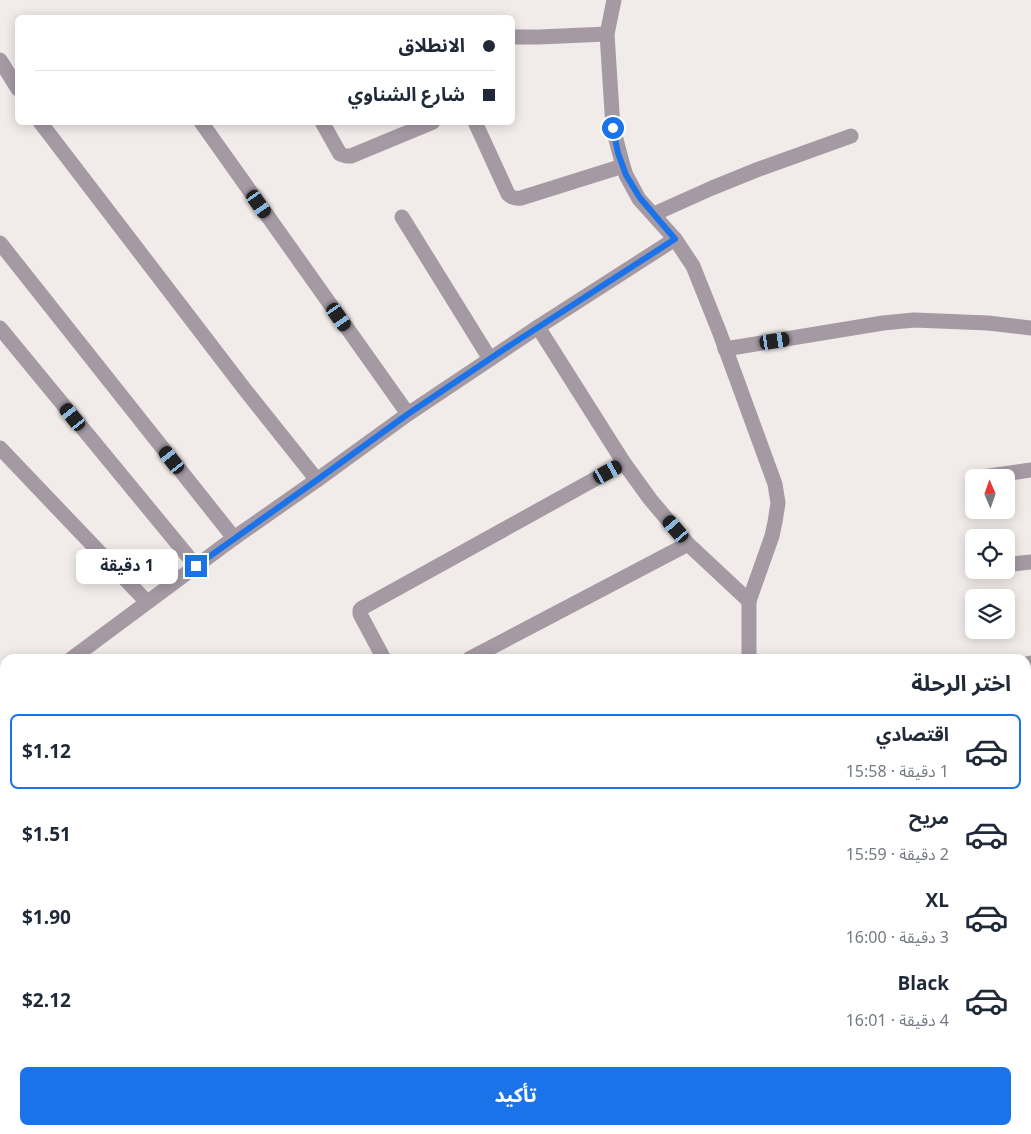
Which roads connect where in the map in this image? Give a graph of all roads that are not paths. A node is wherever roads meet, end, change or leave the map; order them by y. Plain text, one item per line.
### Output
1 (614, 0) edge
2 (607, 34) junction
3 (515, 37) edge
4 (0, 60) edge
5 (15, 84) edge
6 (42, 125) edge
7 (204, 125) edge
8 (324, 125) edge
9 (426, 125) edge
10 (476, 125) edge
11 (851, 136) dead end
12 (622, 166) junction
13 (654, 214) junction
14 (402, 217) dead end
15 (675, 239) junction
16 (0, 243) edge
17 (538, 327) junction
18 (0, 328) edge
19 (1031, 328) edge
20 (725, 349) junction
21 (490, 359) junction
22 (408, 414) junction
23 (0, 448) edge
24 (624, 463) junction
25 (1031, 470) edge
26 (1015, 472) edge
27 (317, 480) junction
28 (234, 538) junction
29 (688, 544) junction
30 (1031, 562) edge
31 (1015, 564) edge
32 (196, 566) junction
33 (749, 601) junction
34 (147, 602) junction
35 (78, 654) edge
36 (381, 654) edge
37 (479, 654) edge
38 (750, 654) edge

1 - 2 street
2 - 3 street
2 - 12 street
4 - 5 street
6 - 27 street
7 - 22 street
8 - 9 street
10 - 12 street
11 - 13 street
12 - 13 street
13 - 15 street
14 - 21 street
15 - 17 street
15 - 20 street
16 - 28 street
17 - 21 street
17 - 24 street
18 - 32 street
19 - 20 street
20 - 33 street
21 - 22 street
22 - 27 street
23 - 34 street
24 - 29 street
24 - 36 street
25 - 26 street
27 - 28 street
28 - 32 street
29 - 33 street
29 - 37 street
30 - 31 street
32 - 34 street
33 - 38 street
34 - 35 street

